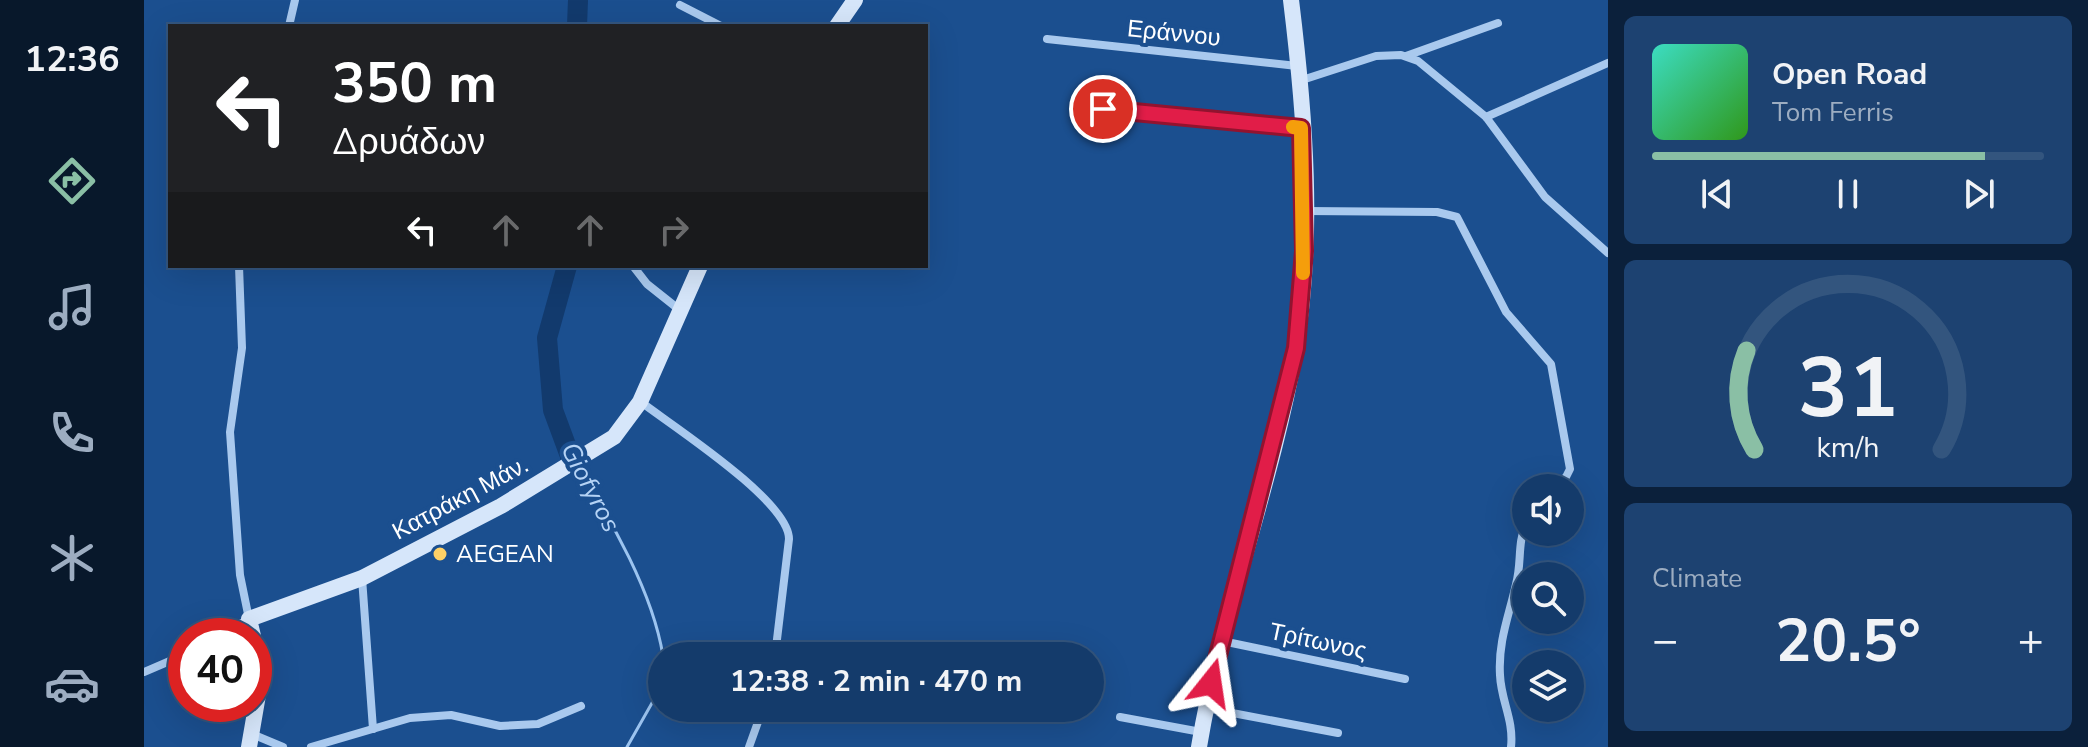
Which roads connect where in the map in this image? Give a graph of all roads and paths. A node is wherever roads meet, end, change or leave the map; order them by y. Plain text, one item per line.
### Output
1 (295, 0) edge
2 (1291, 0) edge
3 (852, 2) edge
4 (680, 5) dead end
5 (1498, 23) dead end
6 (289, 24) edge
7 (717, 24) edge
8 (838, 24) edge
9 (1047, 39) dead end
10 (1406, 56) junction
11 (1608, 63) edge
12 (1298, 74) junction
13 (1103, 109) dead end
14 (1486, 117) junction
15 (1301, 128) junction
16 (1304, 211) junction
17 (1608, 253) edge
18 (239, 268) edge
19 (635, 268) edge
20 (699, 268) edge
21 (681, 311) junction
22 (640, 402) junction
23 (1568, 474) edge
24 (1522, 546) edge
25 (362, 578) junction
26 (248, 618) edge
27 (272, 619) edge
28 (1222, 641) junction
29 (777, 642) edge
30 (168, 662) edge
31 (144, 672) edge
32 (1405, 679) dead end
33 (581, 706) dead end
34 (1206, 708) junction
35 (1120, 717) dead end
36 (758, 722) edge
37 (373, 729) junction
38 (1338, 733) dead end
39 (1200, 739) edge
40 (251, 740) edge
41 (283, 747) edge
42 (311, 747) edge
43 (749, 747) edge
44 (1511, 747) edge

1 - 6 street
2 - 12 street
3 - 8 street
4 - 7 street
5 - 10 street
9 - 12 street, Εράννου
10 - 12 street
10 - 14 street
11 - 14 street
12 - 15 street
13 - 15 street
14 - 17 street
15 - 16 street
16 - 23 street
16 - 28 street
18 - 26 street
19 - 21 street
20 - 21 street, Κατράκη Μάν.
21 - 22 street, Κατράκη Μάν.
22 - 25 street, Κατράκη Μάν.
22 - 29 street
24 - 44 street
25 - 27 street, Κατράκη Μάν.
25 - 37 street
28 - 32 street, Τρίτωνος
28 - 34 street
30 - 31 street
33 - 37 street
34 - 38 street
34 - 39 street
35 - 39 street
36 - 43 street
37 - 42 street
40 - 41 street

